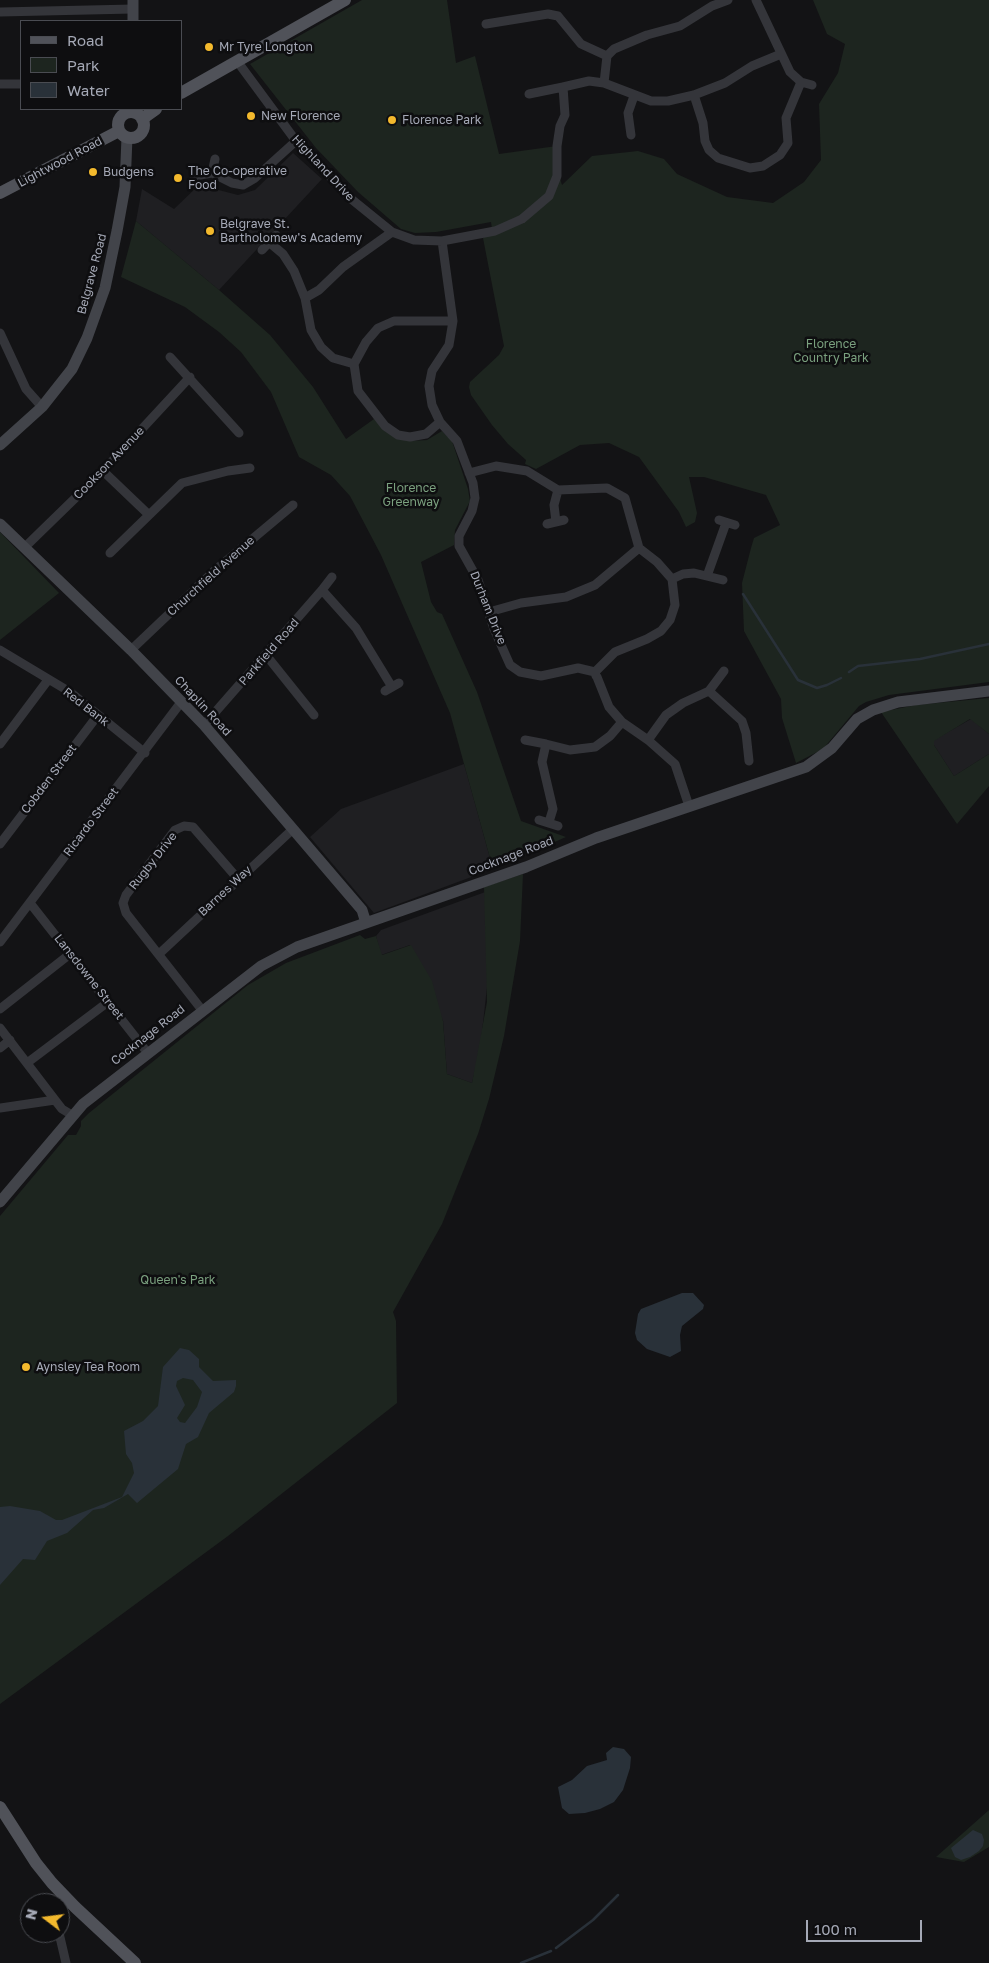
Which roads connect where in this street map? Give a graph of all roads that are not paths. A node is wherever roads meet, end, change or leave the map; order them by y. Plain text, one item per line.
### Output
1 (345, 0) edge
2 (728, 0) edge
3 (756, 0) edge
4 (133, 10) edge
5 (0, 12) edge
6 (492, 26) dead end
7 (781, 54) junction
8 (607, 56) junction
9 (237, 61) junction
10 (801, 82) junction
11 (604, 83) junction
12 (0, 84) edge
13 (20, 84) edge
14 (812, 85) dead end
15 (563, 87) junction
16 (182, 92) edge
17 (530, 94) dead end
18 (694, 95) junction
19 (634, 96) junction
20 (152, 110) edge
21 (137, 114) edge
22 (633, 130) dead end
23 (123, 134) junction
24 (296, 142) junction
25 (215, 159) dead end
26 (212, 173) junction
27 (194, 176) dead end
28 (0, 192) edge
29 (392, 232) junction
30 (276, 235) dead end
31 (442, 241) junction
32 (270, 243) junction
33 (262, 250) dead end
34 (304, 298) junction
35 (453, 321) junction
36 (0, 333) edge
37 (175, 358) dead end
38 (354, 364) junction
39 (190, 377) junction
40 (42, 407) junction
41 (440, 422) junction
42 (239, 433) dead end
43 (0, 444) edge
44 (250, 468) dead end
45 (103, 471) junction
46 (469, 473) junction
47 (558, 490) junction
48 (293, 505) dead end
49 (148, 514) junction
50 (556, 522) dead end
51 (727, 522) dead end
52 (0, 524) edge
53 (25, 547) junction
54 (640, 548) junction
55 (110, 553) dead end
56 (707, 576) junction
57 (332, 577) dead end
58 (672, 580) junction
59 (723, 580) dead end
60 (322, 590) junction
61 (489, 612) junction
62 (0, 650) edge
63 (132, 650) junction
64 (266, 655) junction
65 (724, 671) dead end
66 (596, 675) junction
67 (48, 680) junction
68 (392, 687) dead end
69 (989, 690) edge
70 (709, 691) junction
71 (182, 701) junction
72 (314, 714) dead end
73 (98, 715) junction
74 (622, 722) junction
75 (204, 725) junction
76 (525, 740) dead end
77 (648, 740) junction
78 (0, 744) edge
79 (546, 744) junction
80 (144, 753) junction
81 (738, 756) dead end
82 (689, 806) junction
83 (539, 820) dead end
84 (549, 822) junction
85 (558, 826) dead end
86 (293, 829) junction
87 (0, 844) edge
88 (238, 879) junction
89 (30, 903) junction
90 (366, 923) junction
91 (0, 942) edge
92 (70, 954) junction
93 (158, 954) junction
94 (108, 1002) junction
95 (0, 1009) edge
96 (202, 1010) junction
97 (0, 1028) edge
98 (10, 1040) junction
99 (0, 1048) edge
100 (147, 1052) junction
101 (27, 1063) junction
102 (55, 1100) junction
103 (0, 1108) edge
104 (72, 1115) junction
105 (0, 1202) edge
106 (0, 1807) edge
107 (62, 1893) edge
108 (70, 1902) edge
109 (61, 1943) edge
110 (66, 1963) edge
111 (135, 1963) edge

1 - 9 main road
2 - 8 street
3 - 7 street
4 - 5 street
6 - 8 street
7 - 10 street
7 - 18 street
8 - 11 street
9 - 16 main road
9 - 24 street, Highland Drive
10 - 14 street
10 - 18 street
11 - 15 street
11 - 19 street
12 - 13 street
15 - 17 street
15 - 31 street, Highland Drive
18 - 19 street
19 - 22 street
20 - 21 main road
21 - 23 main road
21 - 23 main road
23 - 28 main road, Lightwood Road
23 - 40 street, Belgrave Road
24 - 26 street
24 - 29 street, Highland Drive
25 - 26 street
26 - 27 street
29 - 31 street, Highland Drive
29 - 34 street
30 - 32 street
31 - 35 street, Durham Drive
32 - 33 street
32 - 34 street
34 - 38 street
35 - 38 street
35 - 41 street, Durham Drive
36 - 40 street
37 - 39 street
38 - 41 street
39 - 42 street
39 - 45 street, Cookson Avenue
40 - 43 street, Belgrave Road
41 - 46 street, Durham Drive
44 - 49 street
45 - 49 street
45 - 53 street, Cookson Avenue
46 - 47 street
46 - 61 street, Durham Drive
47 - 50 street
47 - 54 street
48 - 63 street, Churchfield Avenue
49 - 55 street
51 - 56 street
52 - 53 street, Chaplin Road
53 - 63 street, Chaplin Road
54 - 58 street
54 - 61 street
56 - 58 street
56 - 59 street
57 - 60 street, Parkfield Road
58 - 66 street
60 - 64 street, Parkfield Road
60 - 68 street
61 - 66 street, Durham Drive
62 - 67 street, Red Bank
63 - 71 street, Chaplin Road
64 - 72 street
64 - 75 street, Parkfield Road
65 - 70 street
66 - 74 street
67 - 73 street, Red Bank
67 - 78 street
69 - 82 street, Cocknage Road
70 - 77 street
70 - 81 street
71 - 75 street, Chaplin Road
71 - 80 street, Ricardo Street
73 - 80 street, Red Bank
73 - 87 street, Cobden Street
74 - 77 street
74 - 79 street
75 - 86 street, Chaplin Road
76 - 79 street
77 - 82 street
79 - 84 street
80 - 89 street, Ricardo Street
82 - 90 street, Cocknage Road
83 - 84 street
84 - 85 street
86 - 88 street, Barnes Way
86 - 90 street, Chaplin Road
88 - 93 street, Barnes Way
88 - 93 street, Rugby Drive
89 - 91 street, Ricardo Street
89 - 92 street, Lansdowne Street
90 - 96 street, Cocknage Road
92 - 94 street, Lansdowne Street
92 - 95 street
93 - 96 street, Rugby Drive
94 - 100 street, Lansdowne Street
94 - 101 street
96 - 100 street, Cocknage Road
97 - 98 street
98 - 99 street
98 - 101 street
100 - 104 street, Cocknage Road
101 - 102 street
102 - 103 street
102 - 104 street
104 - 105 street, Cocknage Road
106 - 107 main road
108 - 111 main road
109 - 110 street

